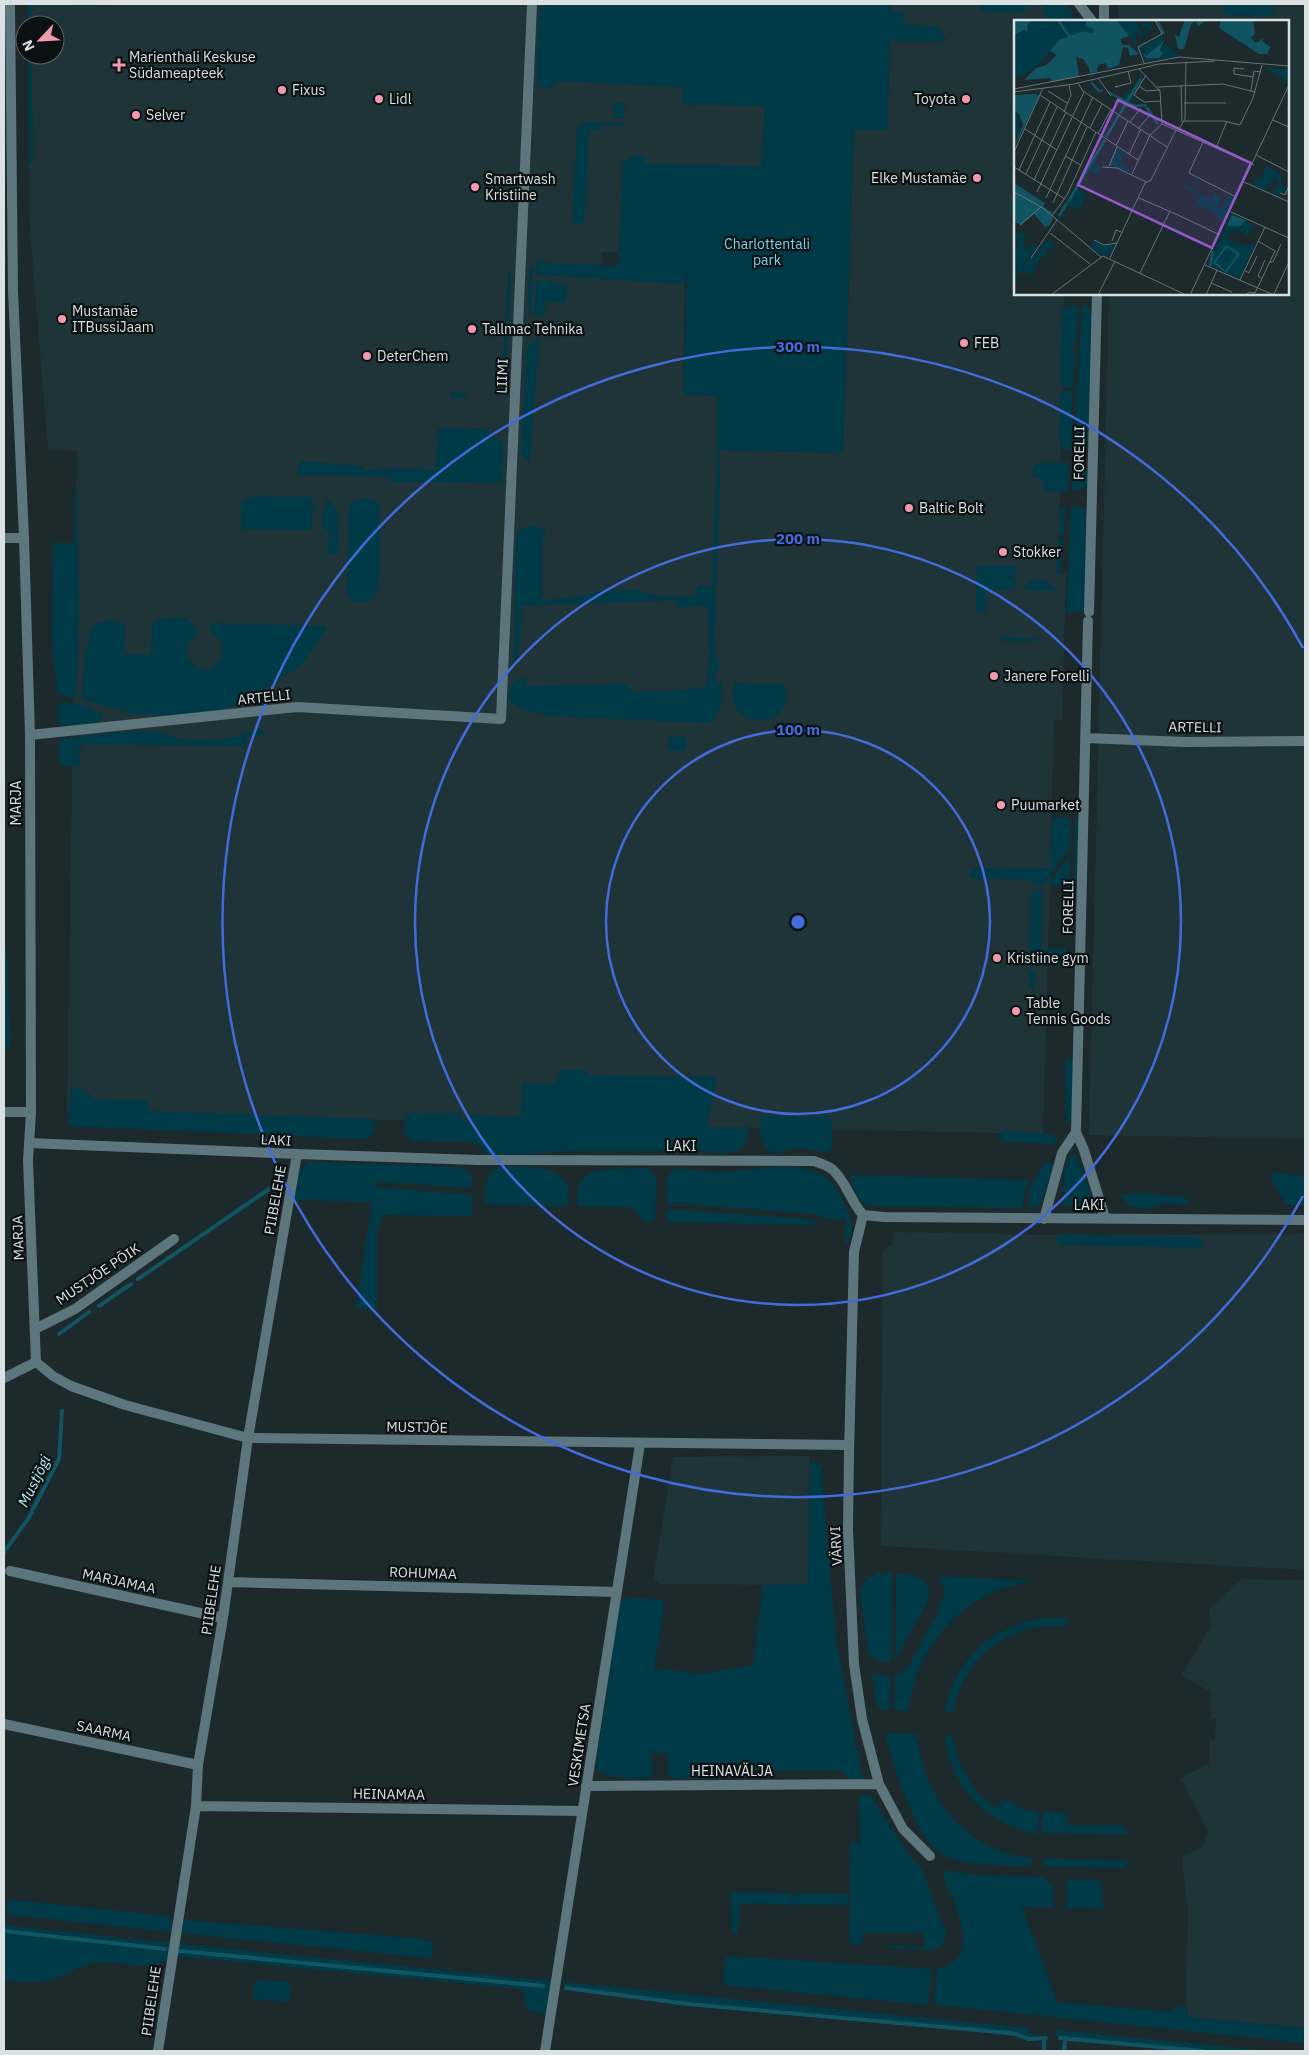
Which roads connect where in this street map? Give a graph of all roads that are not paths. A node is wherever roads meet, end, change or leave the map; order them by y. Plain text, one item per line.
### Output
1 (10, 4) edge
2 (532, 4) edge
3 (1079, 4) edge
4 (1104, 4) edge
5 (1091, 20) edge
6 (1104, 20) edge
7 (1097, 295) edge
8 (4, 538) edge
9 (24, 538) junction
10 (501, 719) joint
11 (30, 735) junction
12 (1085, 738) junction
13 (1305, 741) edge
14 (4, 1112) edge
15 (31, 1112) junction
16 (1076, 1132) junction
17 (29, 1143) junction
18 (297, 1154) junction
19 (863, 1215) junction
20 (1106, 1218) junction
21 (1044, 1219) junction
22 (1305, 1220) edge
23 (174, 1239) dead end
24 (35, 1329) junction
25 (36, 1362) junction
26 (4, 1378) edge
27 (248, 1438) junction
28 (640, 1444) junction
29 (849, 1446) junction
30 (10, 1571) dead end
31 (228, 1582) junction
32 (617, 1592) junction
33 (223, 1618) junction
34 (4, 1724) edge
35 (198, 1765) junction
36 (879, 1784) junction
37 (586, 1786) junction
38 (196, 1806) junction
39 (582, 1811) junction
40 (930, 1856) dead end
41 (158, 2051) edge
42 (545, 2051) edge

1 - 9 street, MARJA
2 - 10 street, LIIMI
3 - 5 street
4 - 6 street
7 - 12 street, FORELLI
8 - 9 street
9 - 11 street, MARJA
10 - 11 street, ARTELLI
11 - 15 street, MARJA
12 - 13 street, ARTELLI
12 - 16 street, FORELLI
14 - 15 street
15 - 17 street, MARJA
16 - 20 street, FORELLI
16 - 21 street
17 - 18 street, LAKI
17 - 24 street, MARJA
18 - 19 street, LAKI
18 - 27 street, PIIBELEHE
19 - 21 street, LAKI
19 - 29 street, VÄRVI
20 - 21 street, LAKI
20 - 22 street, LAKI
23 - 24 street, MUSTJÕE PÕIK
24 - 25 street, MARJA
25 - 26 street
25 - 27 street, MUSTJÕE
27 - 28 street, MUSTJÕE
27 - 31 street, PIIBELEHE
28 - 29 street, MUSTJÕE
28 - 32 street, VESKIMETSA
29 - 36 street, VÄRVI
30 - 33 street, MARJAMAA
31 - 32 street, ROHUMAA
31 - 33 street, PIIBELEHE
32 - 37 street, VESKIMETSA
33 - 35 street, PIIBELEHE
34 - 35 street, SAARMA
35 - 38 street, PIIBELEHE
36 - 37 street, HEINAVÄLJA
36 - 40 street, VÄRVI
37 - 39 street, VESKIMETSA
38 - 39 street, HEINAMAA
38 - 41 street, PIIBELEHE
39 - 42 street, VESKIMETSA

